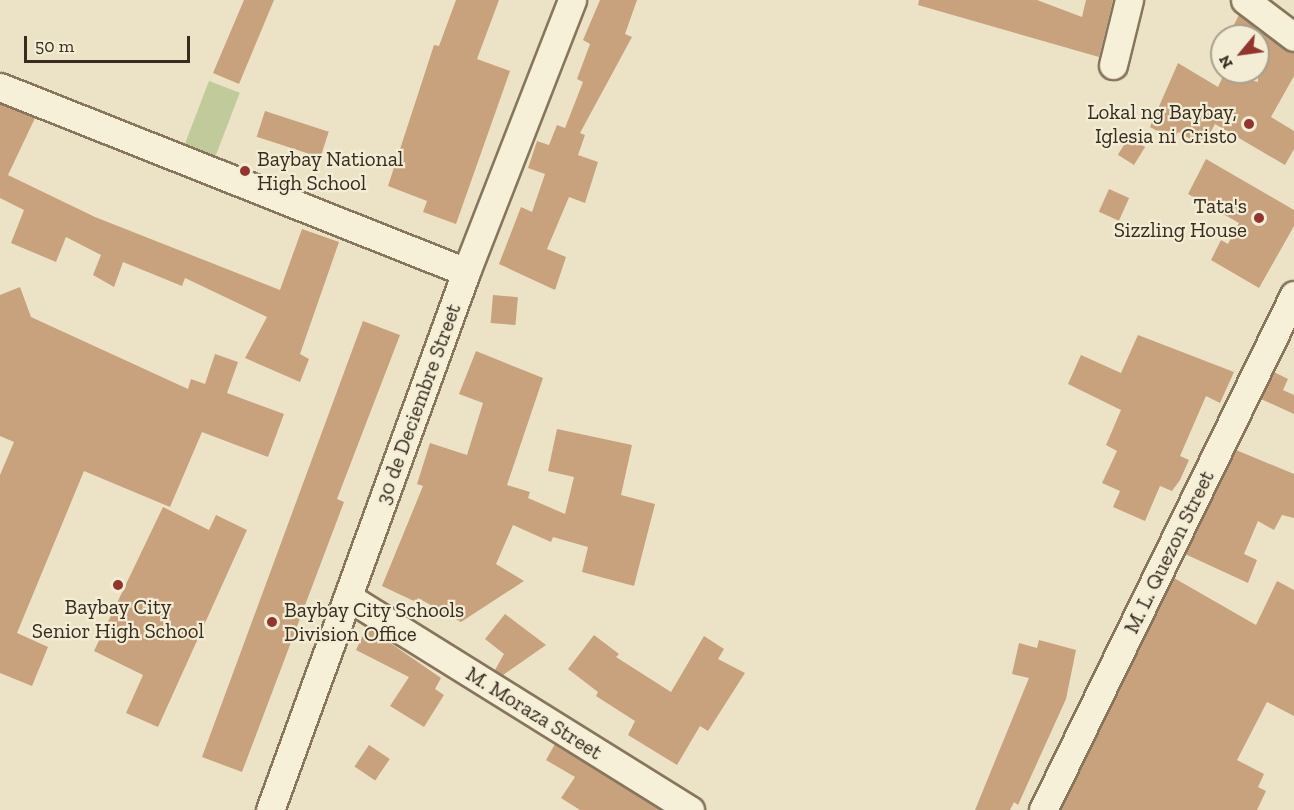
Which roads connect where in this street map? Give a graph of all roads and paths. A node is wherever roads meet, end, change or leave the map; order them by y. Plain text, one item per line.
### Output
1 (572, 0) edge
2 (1129, 0) edge
3 (1245, 0) edge
4 (1294, 37) edge
5 (1113, 65) dead end
6 (0, 87) edge
7 (466, 272) junction
8 (1294, 295) edge
9 (348, 597) junction
10 (270, 810) edge
11 (690, 810) edge
12 (1043, 810) edge

1 - 7 street, 30 de Deciembre Street
2 - 5 street
3 - 4 street
6 - 7 street
7 - 9 street, 30 de Deciembre Street
8 - 12 street, M. L. Quezon Street
9 - 10 street, 30 de Deciembre Street
9 - 11 street, M. Moraza Street

